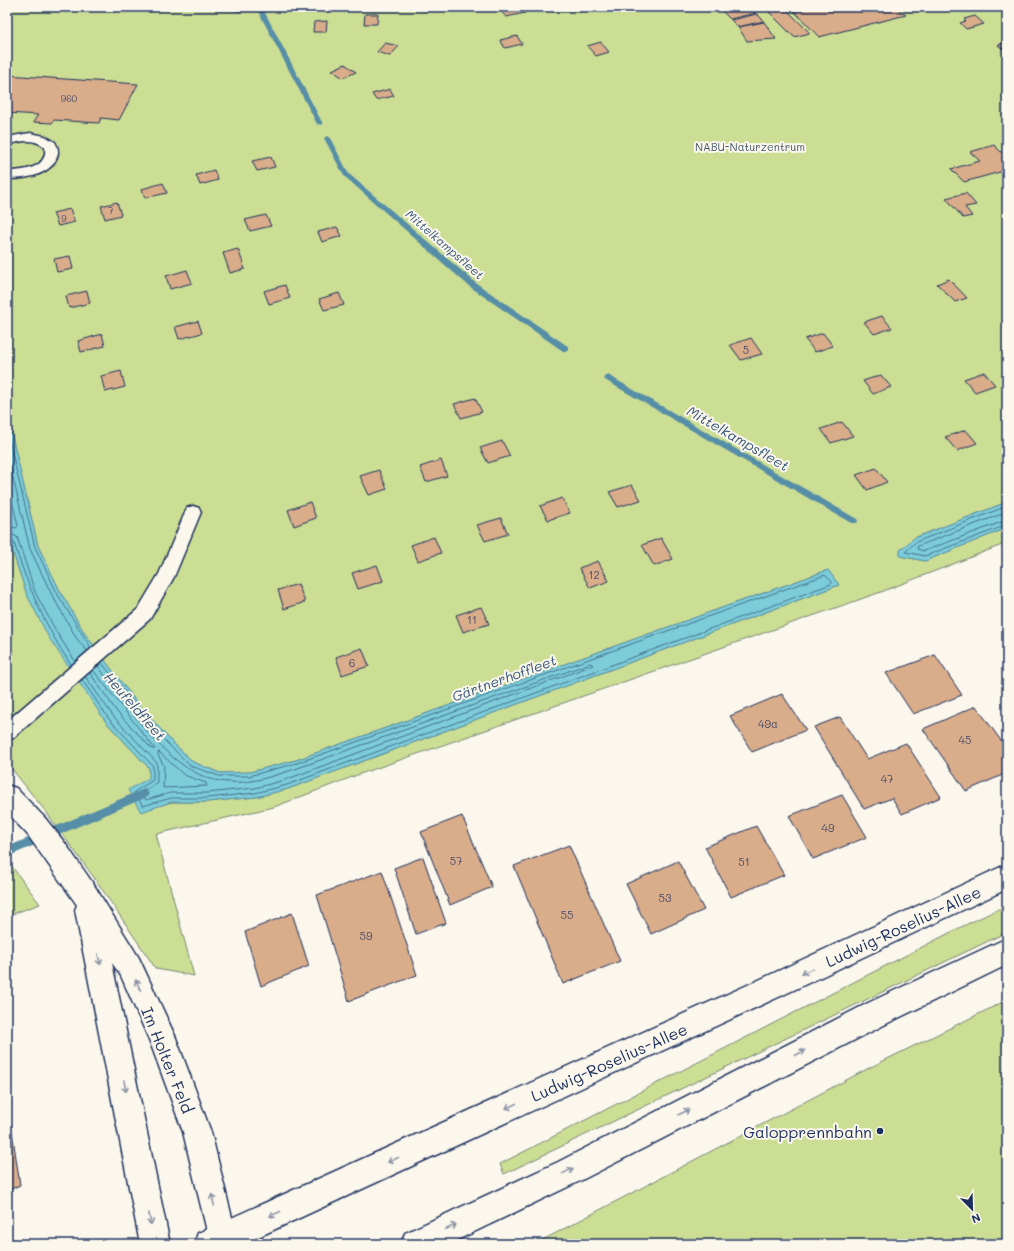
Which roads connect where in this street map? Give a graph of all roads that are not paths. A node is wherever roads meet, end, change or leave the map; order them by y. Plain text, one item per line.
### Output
1 (7, 141) edge
2 (7, 175) edge
3 (193, 512) dead end
4 (7, 732) edge
5 (7, 796) edge
6 (1007, 876) edge
7 (85, 894) junction
8 (1007, 951) edge
9 (215, 1241) edge
10 (155, 1244) edge
11 (416, 1244) edge

1 - 2 lane
3 - 4 lane
5 - 7 main road, Im Holter Feld
6 -> 9 main road, Ludwig-Roselius-Allee
9 -> 7 main road, Im Holter Feld
7 -> 10 main road, Im Holter Feld
11 -> 8 main road

